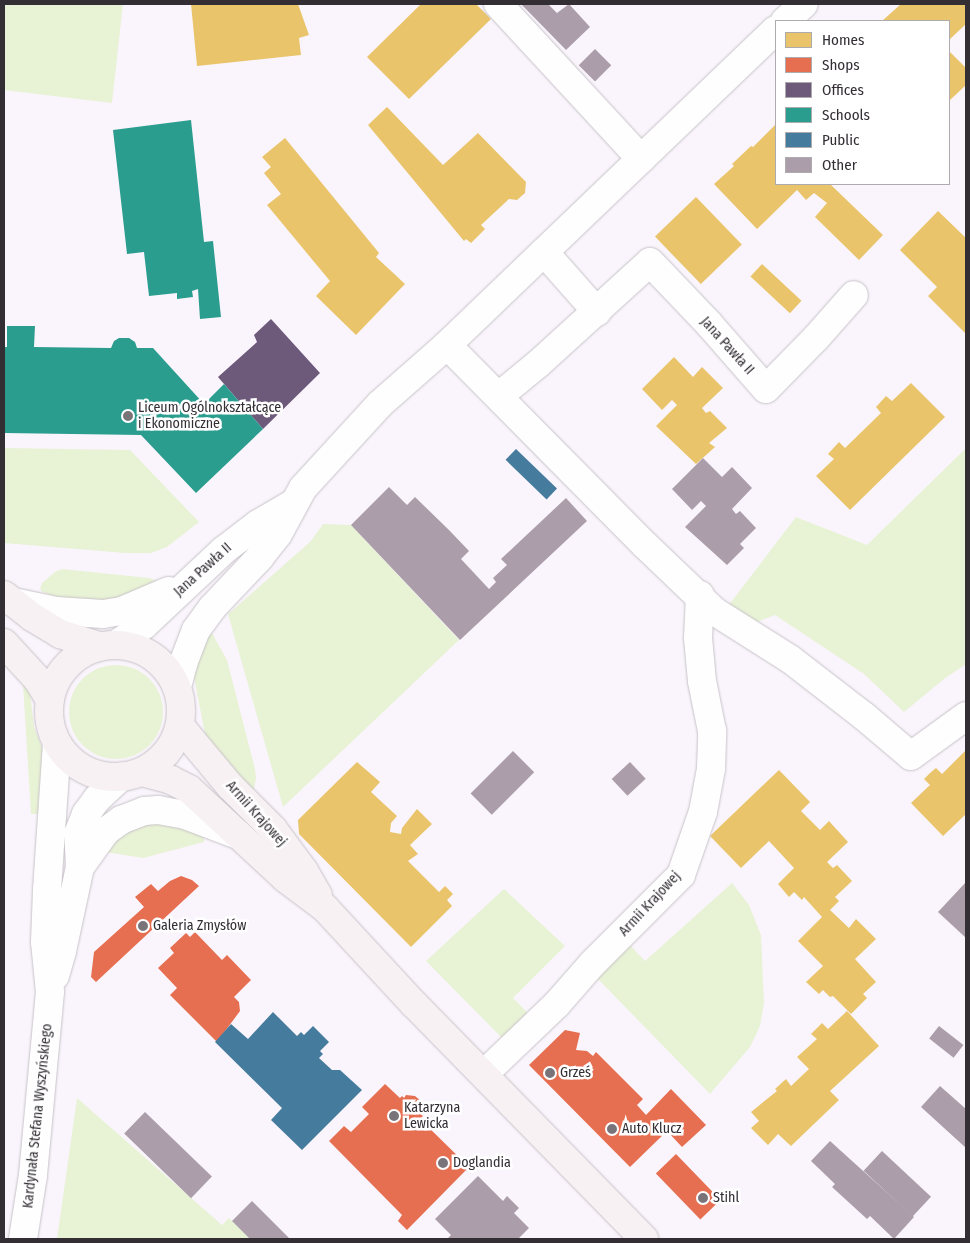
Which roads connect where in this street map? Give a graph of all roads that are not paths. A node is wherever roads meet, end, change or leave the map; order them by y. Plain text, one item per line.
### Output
1 (498, 4) edge
2 (804, 4) edge
3 (786, 20) edge
4 (775, 31) edge
5 (641, 159) junction
6 (544, 252) junction
7 (854, 295) dead end
8 (597, 312) junction
9 (447, 345) junction
10 (499, 396) junction
11 (296, 502) junction
12 (188, 581) junction
13 (700, 595) junction
14 (8, 599) edge
15 (4, 643) edge
16 (108, 645) junction
17 (177, 687) junction
18 (50, 700) junction
19 (966, 716) edge
20 (180, 726) junction
21 (57, 743) junction
22 (132, 775) junction
23 (239, 835) junction
24 (80, 867) junction
25 (325, 908) junction
26 (50, 992) junction
27 (484, 1074) junction
28 (24, 1239) edge
29 (641, 1239) edge

1 - 5 street
2 - 3 street
4 - 5 street, Jana Pawła II
5 - 6 street, Jana Pawła II
6 - 8 street
6 - 9 street, Jana Pawła II
7 - 8 street, Jana Pawła II
8 - 10 street, Jana Pawła II
9 - 10 street
9 - 11 street, Jana Pawła II
10 - 13 street
11 - 12 street, Jana Pawła II
11 - 17 street, Jana Pawła II
12 - 14 street
12 - 16 street, Jana Pawła II
13 - 19 street
13 - 27 street, Armii Krajowej
14 - 16 main road
15 - 18 main road
16 - 17 main road
16 - 18 main road
17 - 20 main road
18 - 21 main road
20 - 22 main road
20 - 25 main road, Armii Krajowej
21 - 22 main road
21 - 26 street, Kardynała Stefana Wyszyńskiego
22 - 23 main road, Armii Krajowej
22 - 24 street, Kardynała Stefana Wyszyńskiego
23 - 24 street
23 - 25 main road, Armii Krajowej
24 - 26 street, Kardynała Stefana Wyszyńskiego
25 - 27 main road, Armii Krajowej
26 - 28 street, Kardynała Stefana Wyszyńskiego
27 - 29 main road, Armii Krajowej

